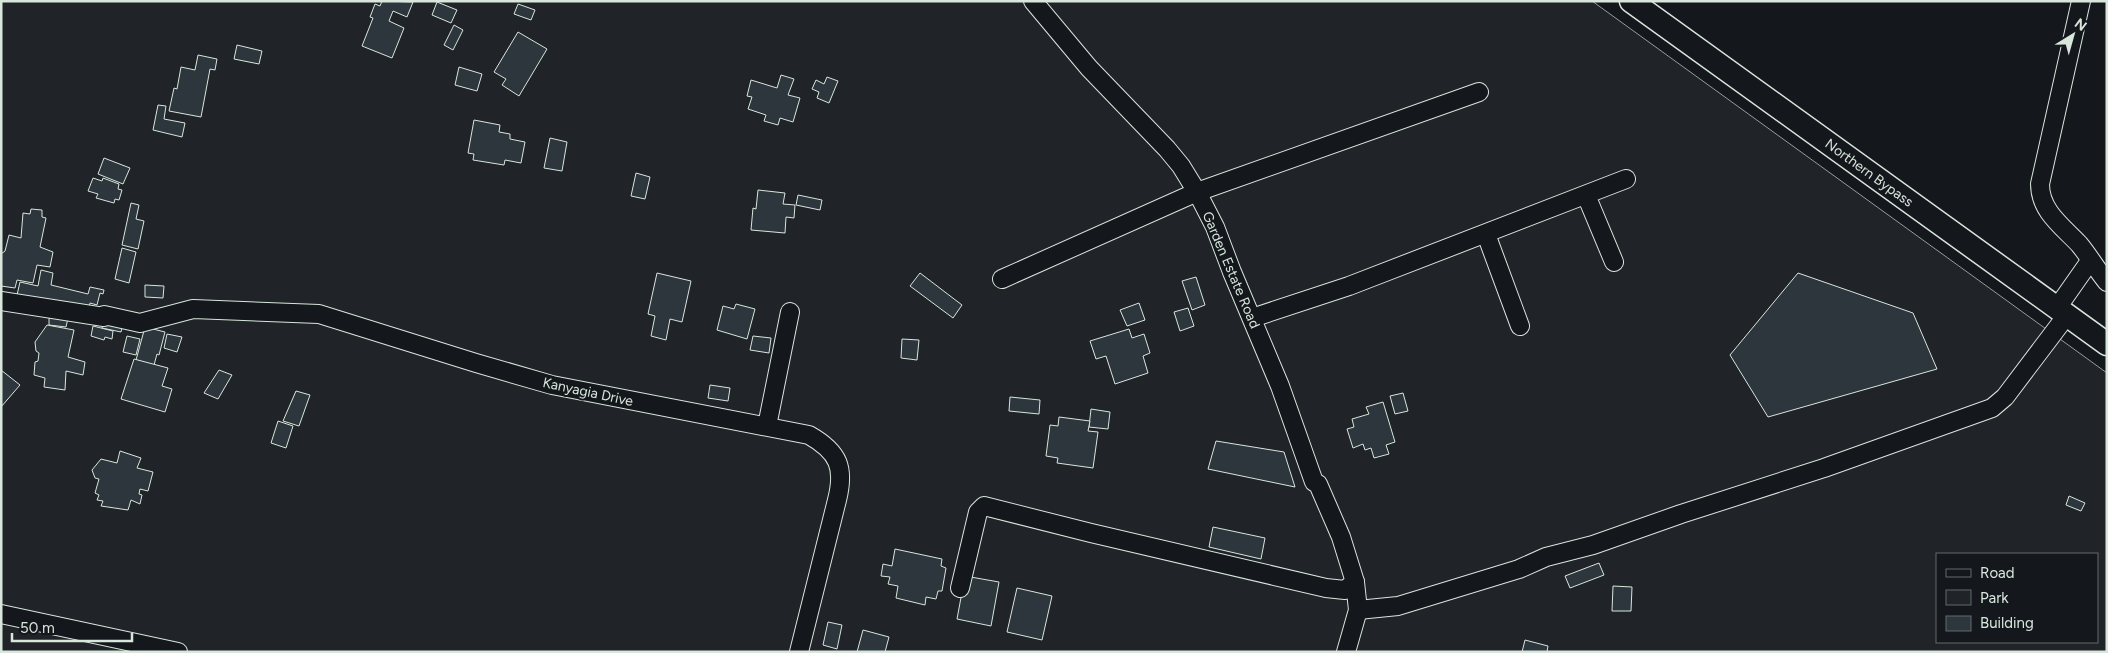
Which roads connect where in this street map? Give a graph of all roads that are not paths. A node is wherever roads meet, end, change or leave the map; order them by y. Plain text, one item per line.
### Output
1 (1033, 1) edge
2 (1631, 1) edge
3 (2081, 1) edge
4 (1479, 92) dead end
5 (1626, 179) dead end
6 (1197, 192) junction
7 (1586, 194) junction
8 (1486, 234) junction
9 (2090, 261) junction
10 (1614, 262) dead end
11 (1002, 279) dead end
12 (2107, 282) edge
13 (1, 301) edge
14 (2062, 311) junction
15 (790, 312) dead end
16 (1252, 318) junction
17 (1520, 326) dead end
18 (2107, 344) edge
19 (767, 426) junction
20 (1355, 582) junction
21 (960, 588) dead end
22 (1358, 610) junction
23 (1, 614) edge
24 (178, 652) edge
25 (799, 652) edge
26 (1346, 652) edge

1 - 6 street, Garden Estate Road
2 - 14 main road, Northern Bypass
3 - 9 street
4 - 6 street
5 - 7 street
6 - 11 street
6 - 16 street, Garden Estate Road
7 - 8 street
7 - 10 street
8 - 16 street
8 - 17 street
9 - 12 street
9 - 14 street
13 - 19 street, Kanyagia Drive
14 - 18 main road, Northern Bypass
14 - 22 street
15 - 19 street
16 - 20 street, Garden Estate Road
19 - 25 street, Kanyagia Drive
20 - 21 street
20 - 22 street, Garden Estate Road
22 - 26 street, Garden Estate Road
23 - 24 street

